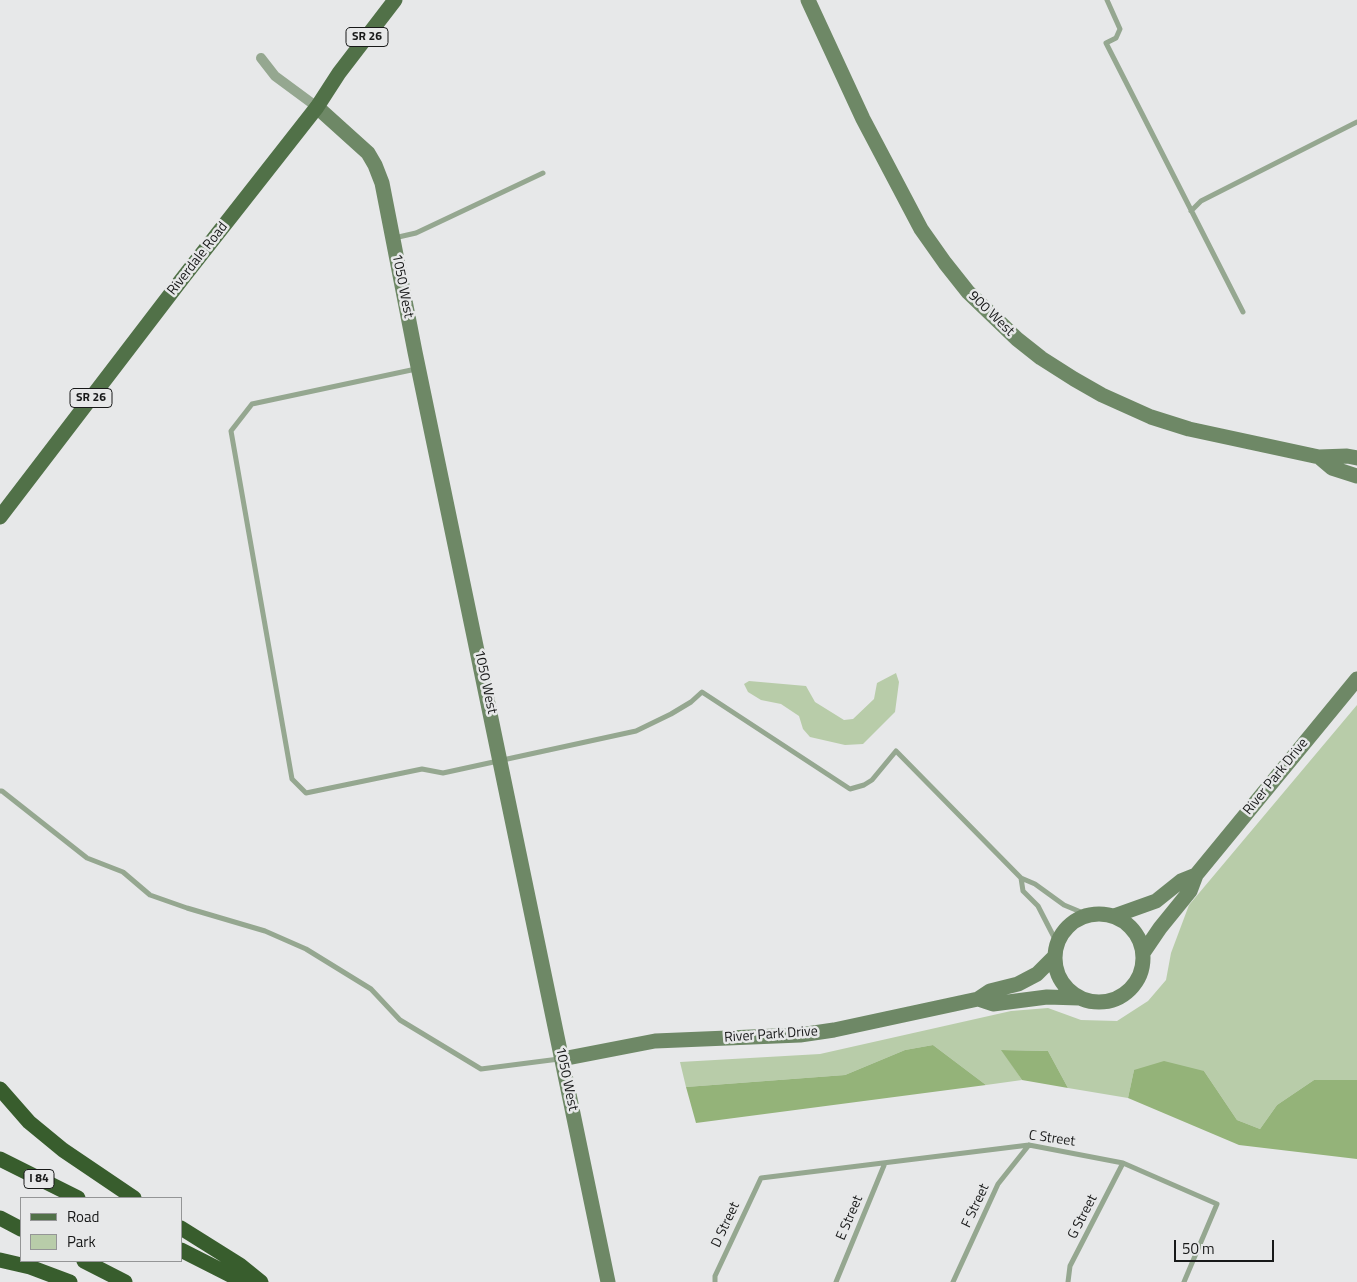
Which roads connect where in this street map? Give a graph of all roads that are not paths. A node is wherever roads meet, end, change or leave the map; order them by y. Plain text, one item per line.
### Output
1 (395, 0) edge
2 (808, 0) edge
3 (1107, 0) edge
4 (261, 58) dead end
5 (317, 107) junction
6 (1357, 122) edge
7 (543, 173) dead end
8 (1191, 212) junction
9 (393, 238) junction
10 (1242, 312) dead end
11 (419, 368) junction
12 (1319, 457) junction
13 (1357, 458) edge
14 (1357, 476) edge
15 (0, 517) edge
16 (1357, 679) edge
17 (501, 761) junction
18 (0, 791) edge
19 (1196, 875) junction
20 (1021, 878) junction
21 (1088, 915) junction
22 (1114, 916) junction
23 (1056, 950) junction
24 (1143, 953) junction
25 (1079, 998) junction
26 (978, 999) junction
27 (562, 1059) junction
28 (0, 1089) edge
29 (1029, 1144) junction
30 (0, 1159) edge
31 (886, 1163) junction
32 (1123, 1163) junction
33 (761, 1178) joint
34 (76, 1197) edge
35 (132, 1197) edge
36 (0, 1218) edge
37 (20, 1228) edge
38 (182, 1229) edge
39 (182, 1251) edge
40 (0, 1260) edge
41 (86, 1262) edge
42 (70, 1282) edge
43 (125, 1282) edge
44 (244, 1282) edge
45 (261, 1282) edge
46 (608, 1282) edge
47 (714, 1282) edge
48 (836, 1282) edge
49 (953, 1282) edge
50 (1068, 1282) edge
51 (1184, 1282) edge

1 - 5 main road, Riverdale Road / SR 26
2 - 12 street, 900 West
3 - 8 lane
4 - 5 street
5 - 9 street, 1050 West
5 - 15 main road, Riverdale Road / SR 26
6 - 8 lane
7 - 9 lane
8 - 10 lane
9 - 11 street, 1050 West
11 - 17 street, 1050 West
11 - 17 lane
12 - 13 street, 900 West
12 - 14 street, 900 West
16 - 19 street, River Park Drive
17 - 20 lane
17 - 27 street, 1050 West
18 - 27 lane
19 - 22 street, River Park Drive
19 - 24 street, River Park Drive
20 - 21 lane
20 - 23 lane
21 - 22 street
21 - 23 street
22 - 24 street
23 - 25 street
23 - 26 street, River Park Drive
24 - 25 street
25 - 26 street, River Park Drive
26 - 27 street, River Park Drive
27 - 46 street, 1050 West
28 - 35 highway
29 - 31 lane, C Street
29 - 32 lane, C Street
29 - 49 lane, F Street
30 - 34 highway, I 84
31 - 33 lane, C Street
31 - 48 lane, E Street
32 - 50 lane, G Street
32 - 51 lane, C Street
33 - 47 lane, D Street
36 - 37 highway
38 - 45 highway
39 - 44 highway
40 - 42 highway
41 - 43 highway

